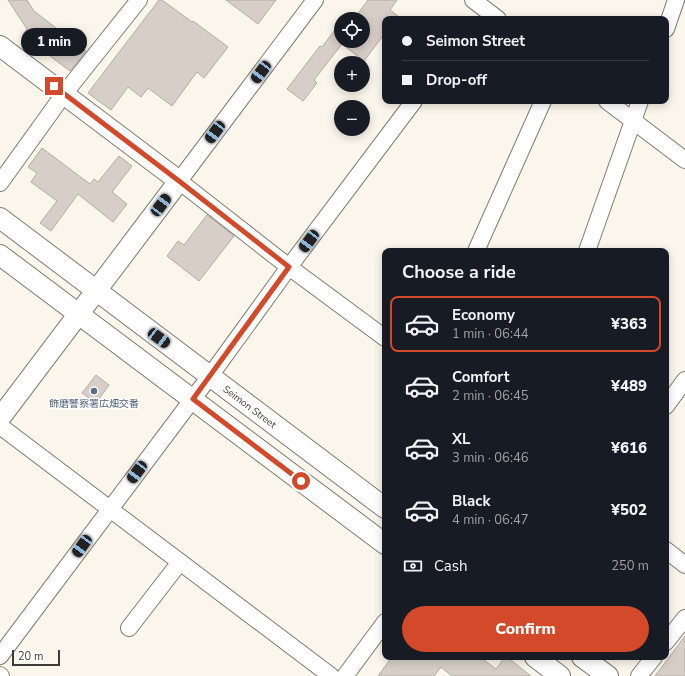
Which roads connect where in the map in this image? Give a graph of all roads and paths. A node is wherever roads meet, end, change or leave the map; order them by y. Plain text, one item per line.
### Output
1 (139, 0) edge
2 (315, 0) edge
3 (676, 0) edge
4 (479, 6) edge
5 (494, 16) edge
6 (669, 20) edge
7 (0, 46) edge
8 (64, 94) junction
9 (412, 104) edge
10 (543, 104) edge
11 (611, 104) edge
12 (639, 104) edge
13 (633, 121) junction
14 (685, 160) edge
15 (179, 181) junction
16 (0, 183) edge
17 (0, 218) edge
18 (477, 248) edge
19 (587, 248) edge
20 (0, 255) edge
21 (289, 267) junction
22 (96, 291) junction
23 (79, 314) junction
24 (382, 336) edge
25 (210, 376) junction
26 (685, 380) edge
27 (193, 399) junction
28 (669, 402) edge
29 (0, 418) edge
30 (0, 426) edge
31 (382, 506) edge
32 (109, 509) junction
33 (382, 542) edge
34 (669, 552) edge
35 (180, 562) junction
36 (685, 565) edge
37 (685, 618) edge
38 (382, 626) edge
39 (129, 628) dead end
40 (669, 638) edge
41 (0, 656) edge
42 (539, 660) edge
43 (586, 660) edge
44 (652, 660) edge
45 (331, 676) edge
46 (344, 676) edge
47 (560, 676) edge
48 (608, 676) edge
49 (639, 676) edge

1 - 8 street
2 - 15 street
3 - 6 street
4 - 5 street
7 - 8 street
8 - 15 street
8 - 16 street
9 - 21 street
10 - 18 street
11 - 13 street
12 - 13 street
13 - 14 street
13 - 19 street
15 - 21 street
15 - 22 street
17 - 22 street, Seimon Street
20 - 23 street
21 - 24 street
21 - 25 street
22 - 23 street
22 - 25 street, Seimon Street
23 - 27 street
23 - 29 street
25 - 27 street
25 - 31 street, Seimon Street
26 - 28 street
27 - 32 street
27 - 33 street
30 - 32 street
32 - 35 street
32 - 41 street
34 - 36 street
35 - 39 street
35 - 45 street
37 - 40 street
38 - 46 street
42 - 47 street
43 - 48 street
44 - 49 street

